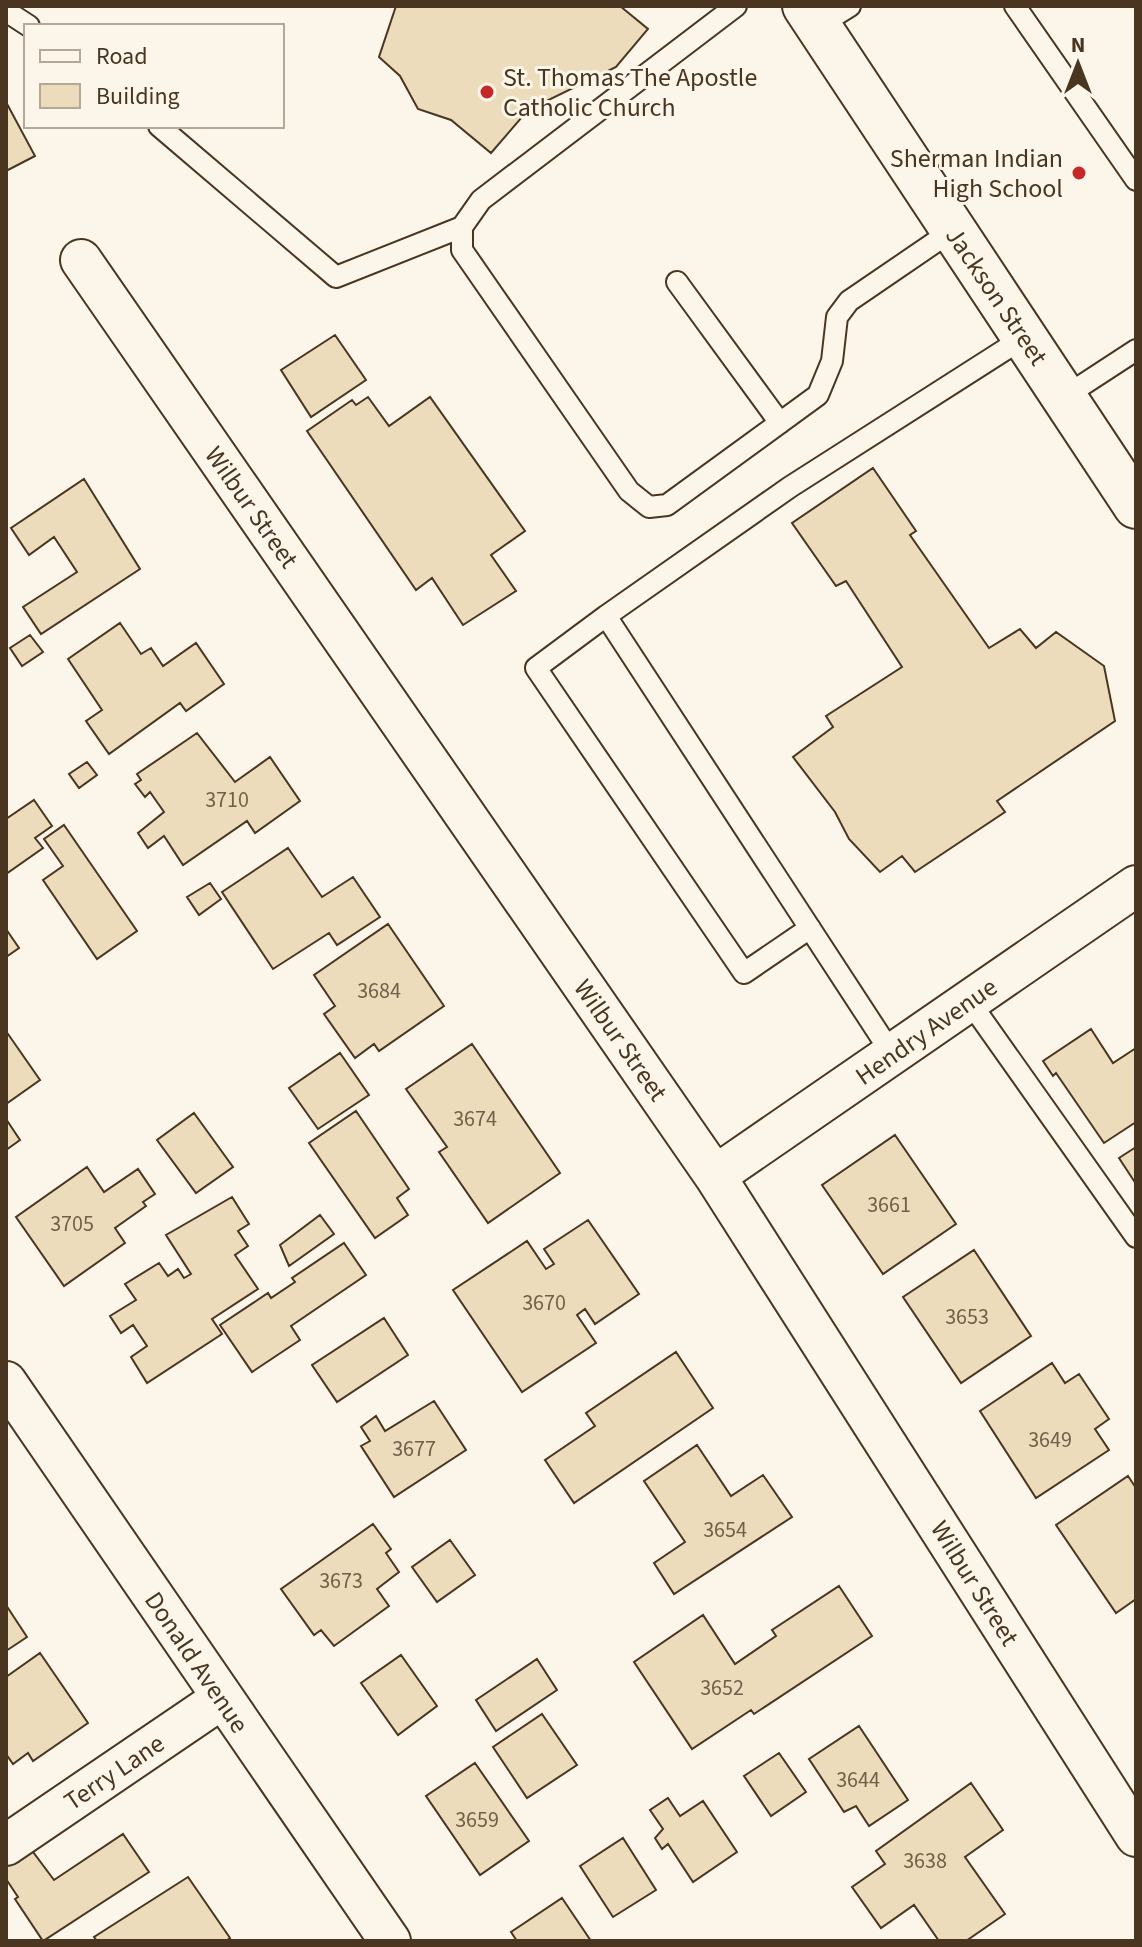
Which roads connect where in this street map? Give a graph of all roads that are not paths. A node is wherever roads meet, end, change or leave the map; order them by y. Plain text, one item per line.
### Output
1 (736, 6) edge
2 (1015, 6) edge
3 (6, 11) edge
4 (825, 13) edge
5 (26, 24) edge
6 (161, 128) edge
7 (1136, 180) edge
8 (462, 227) junction
9 (953, 230) junction
10 (81, 260) dead end
11 (677, 282) dead end
12 (1025, 337) junction
13 (1136, 350) edge
14 (1064, 397) junction
15 (780, 423) junction
16 (1136, 506) edge
17 (606, 616) junction
18 (1136, 886) edge
19 (810, 928) junction
20 (969, 1001) junction
21 (892, 1054) junction
22 (715, 1176) junction
23 (1136, 1237) edge
24 (6, 1382) edge
25 (221, 1699) junction
26 (1136, 1836) edge
27 (6, 1845) edge
28 (390, 1941) edge

1 - 8 lane
2 - 7 lane
3 - 5 lane
4 - 9 street, Jackson Street
6 - 8 lane
8 - 15 lane
9 - 12 street, Jackson Street
9 - 15 lane
10 - 22 street, Wilbur Street
11 - 15 lane
12 - 14 street, Jackson Street
12 - 17 lane
13 - 14 lane
14 - 16 street, Jackson Street
17 - 19 lane
17 - 19 lane
18 - 20 street, Hendry Avenue
19 - 21 lane
20 - 21 street, Hendry Avenue
20 - 23 lane
21 - 22 street, Hendry Avenue
22 - 26 street, Wilbur Street
24 - 25 street, Donald Avenue
25 - 27 street, Terry Lane
25 - 28 street, Donald Avenue

